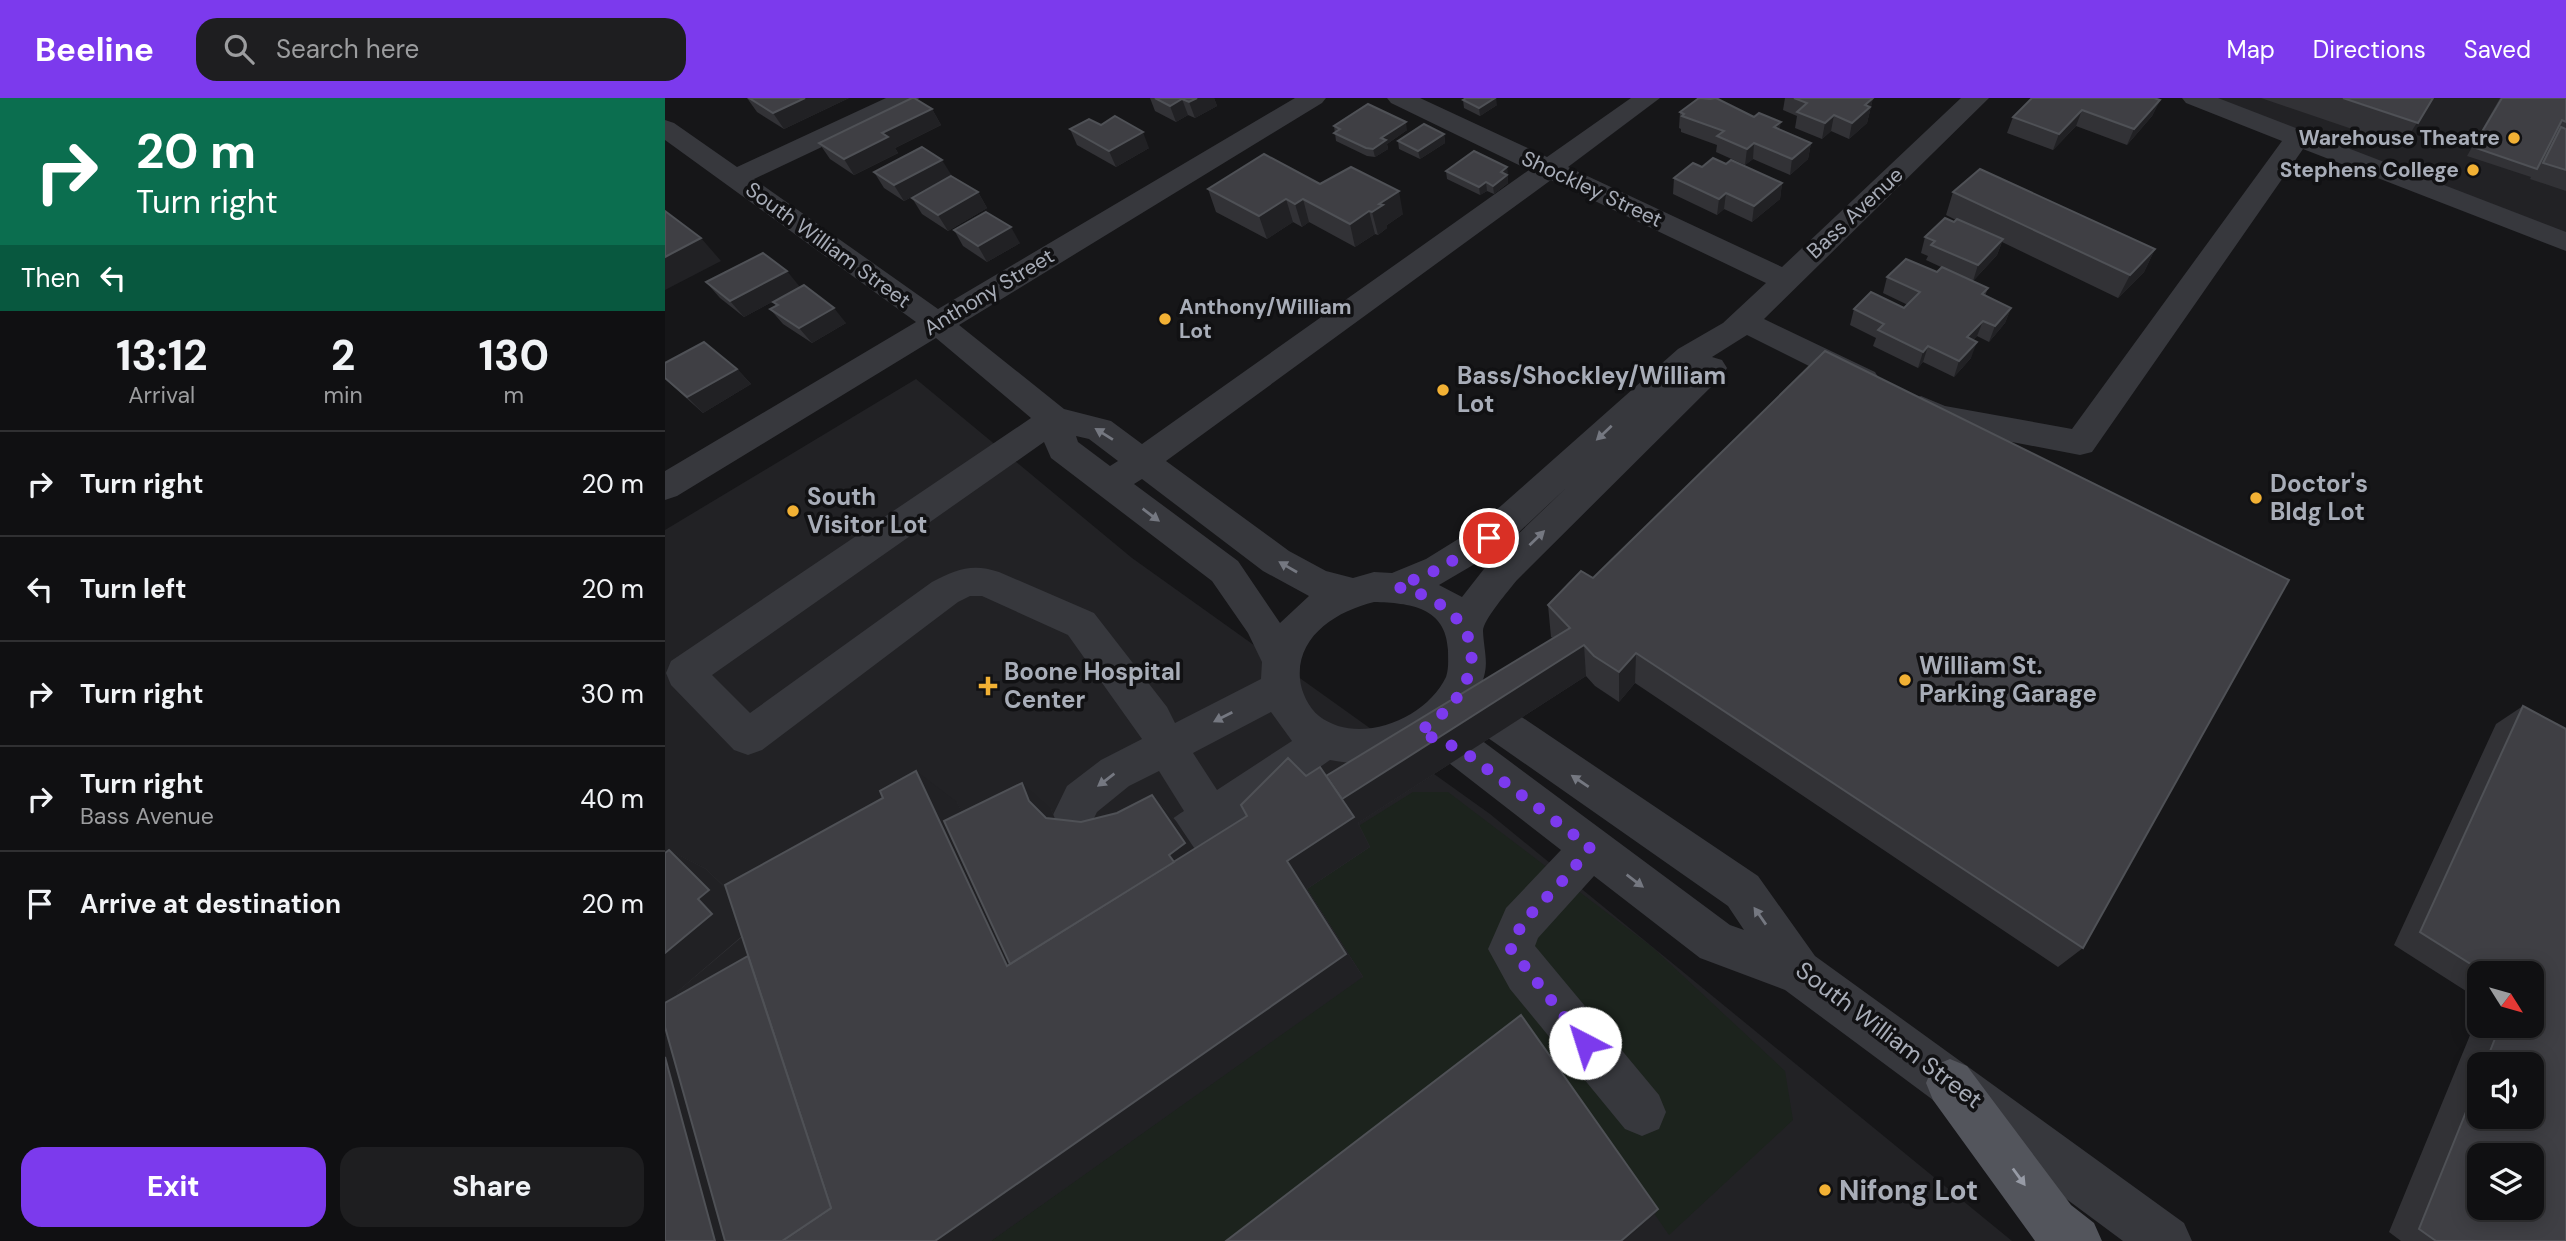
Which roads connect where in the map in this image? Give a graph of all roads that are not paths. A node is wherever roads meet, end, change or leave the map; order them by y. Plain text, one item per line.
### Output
1 (906, 98) edge
2 (1313, 98) edge
3 (1400, 98) edge
4 (1647, 98) edge
5 (1976, 98) edge
6 (2195, 98) edge
7 (665, 128) edge
8 (2298, 138) junction
9 (1548, 168) junction
10 (734, 178) junction
11 (2566, 242) edge
12 (1785, 280) junction
13 (937, 323) junction
14 (1738, 325) junction
15 (1054, 419) junction
16 (1142, 461) junction
17 (1110, 484) junction
18 (665, 487) edge
19 (1397, 587) junction
20 (1351, 592) junction
21 (1464, 629) junction
22 (1280, 674) junction
23 (1462, 690) junction
24 (1419, 732) junction
25 (1327, 740) junction
26 (1166, 747) junction
27 (1212, 818) dead end
28 (1590, 847) junction
29 (1799, 972) junction
30 (1950, 1083) junction
31 (1642, 1112) dead end
32 (2076, 1241) edge
33 (2167, 1241) edge

1 - 10 street
2 - 13 street, Anthony Street
3 - 9 street, Shockley Street
4 - 9 street
5 - 12 street, Bass Avenue
6 - 8 street
7 - 10 street, South William Street
8 - 11 street
8 - 14 street
9 - 12 street, Shockley Street
9 - 16 street
10 - 13 street, South William Street
12 - 14 street, Bass Avenue
13 - 15 street, South William Street
13 - 18 street, Anthony Street
14 -> 19 street, Bass Avenue
21 -> 14 street, Bass Avenue
16 -> 15 street, South William Street
15 - 17 street
15 - 26 street
16 - 17 street
20 -> 16 street, South William Street
17 -> 22 street
19 - 20 street
19 - 21 street
20 - 22 street
21 - 23 street
22 - 25 street
22 -> 26 street
23 - 24 street
29 -> 23 street, South William Street
24 - 25 street
24 - 28 street
26 -> 25 street
26 - 27 street
28 -> 29 street
28 - 31 street
29 - 30 street, South William Street
30 -> 32 main road
30 - 33 street, South William Street

